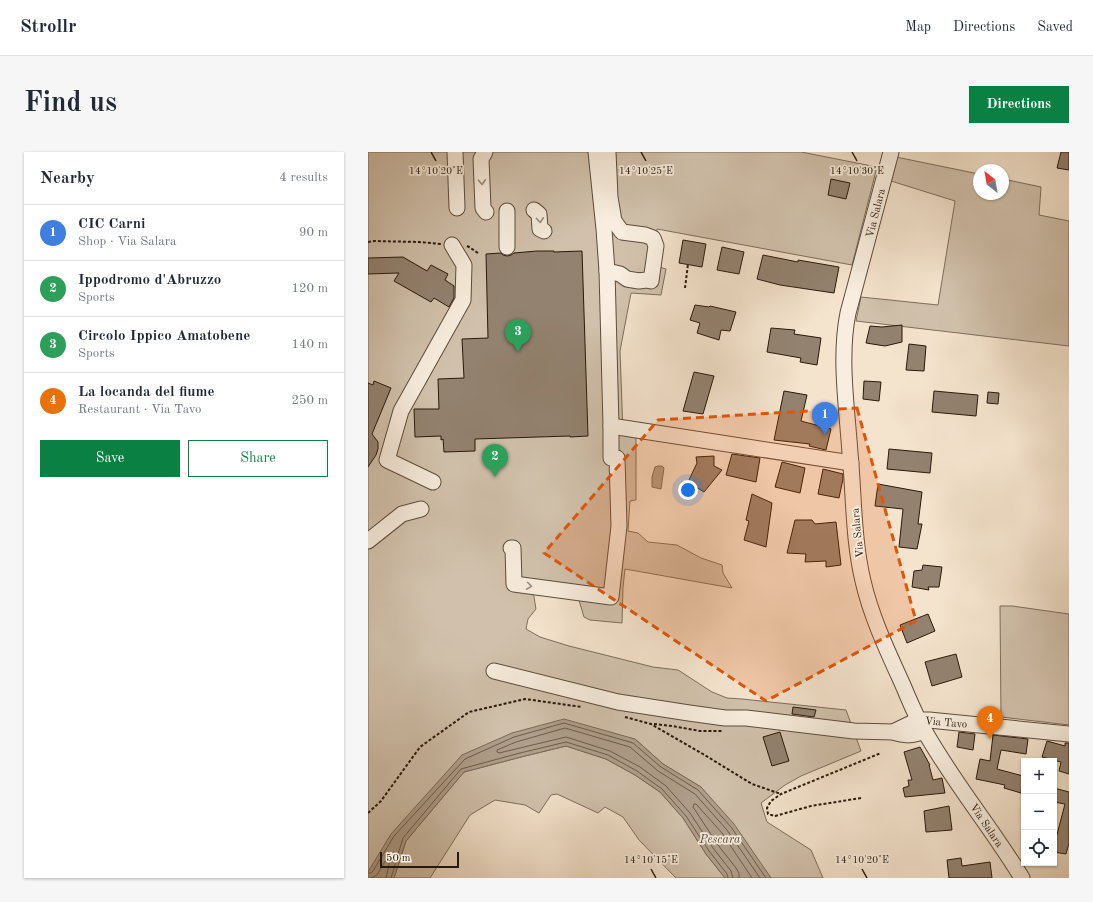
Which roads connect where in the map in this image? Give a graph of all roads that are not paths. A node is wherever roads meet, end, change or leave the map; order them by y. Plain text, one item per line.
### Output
1 (455, 152) edge
2 (485, 152) edge
3 (596, 152) edge
4 (608, 152) edge
5 (890, 152) edge
6 (457, 208) dead end
7 (534, 210) dead end
8 (507, 211) dead end
9 (486, 212) dead end
10 (544, 231) dead end
11 (452, 245) road end
12 (507, 247) dead end
13 (613, 273) junction
14 (611, 426) junction
15 (851, 463) junction
16 (433, 482) dead end
17 (421, 509) dead end
18 (368, 542) edge
19 (511, 548) dead end
20 (746, 718) junction
21 (921, 726) junction
22 (1069, 734) edge
23 (1022, 878) edge

1 - 6 street
2 -> 9 street
3 - 13 street
4 - 13 street
5 - 15 street, Via Salara
7 -> 10 street
8 - 12 street
11 - 16 street
13 - 14 street
14 - 15 street
19 -> 14 street
15 - 21 street, Via Salara
17 - 18 street
20 - 20 street
20 - 21 street
21 - 22 street, Via Tavo
21 - 23 street, Via Salara

